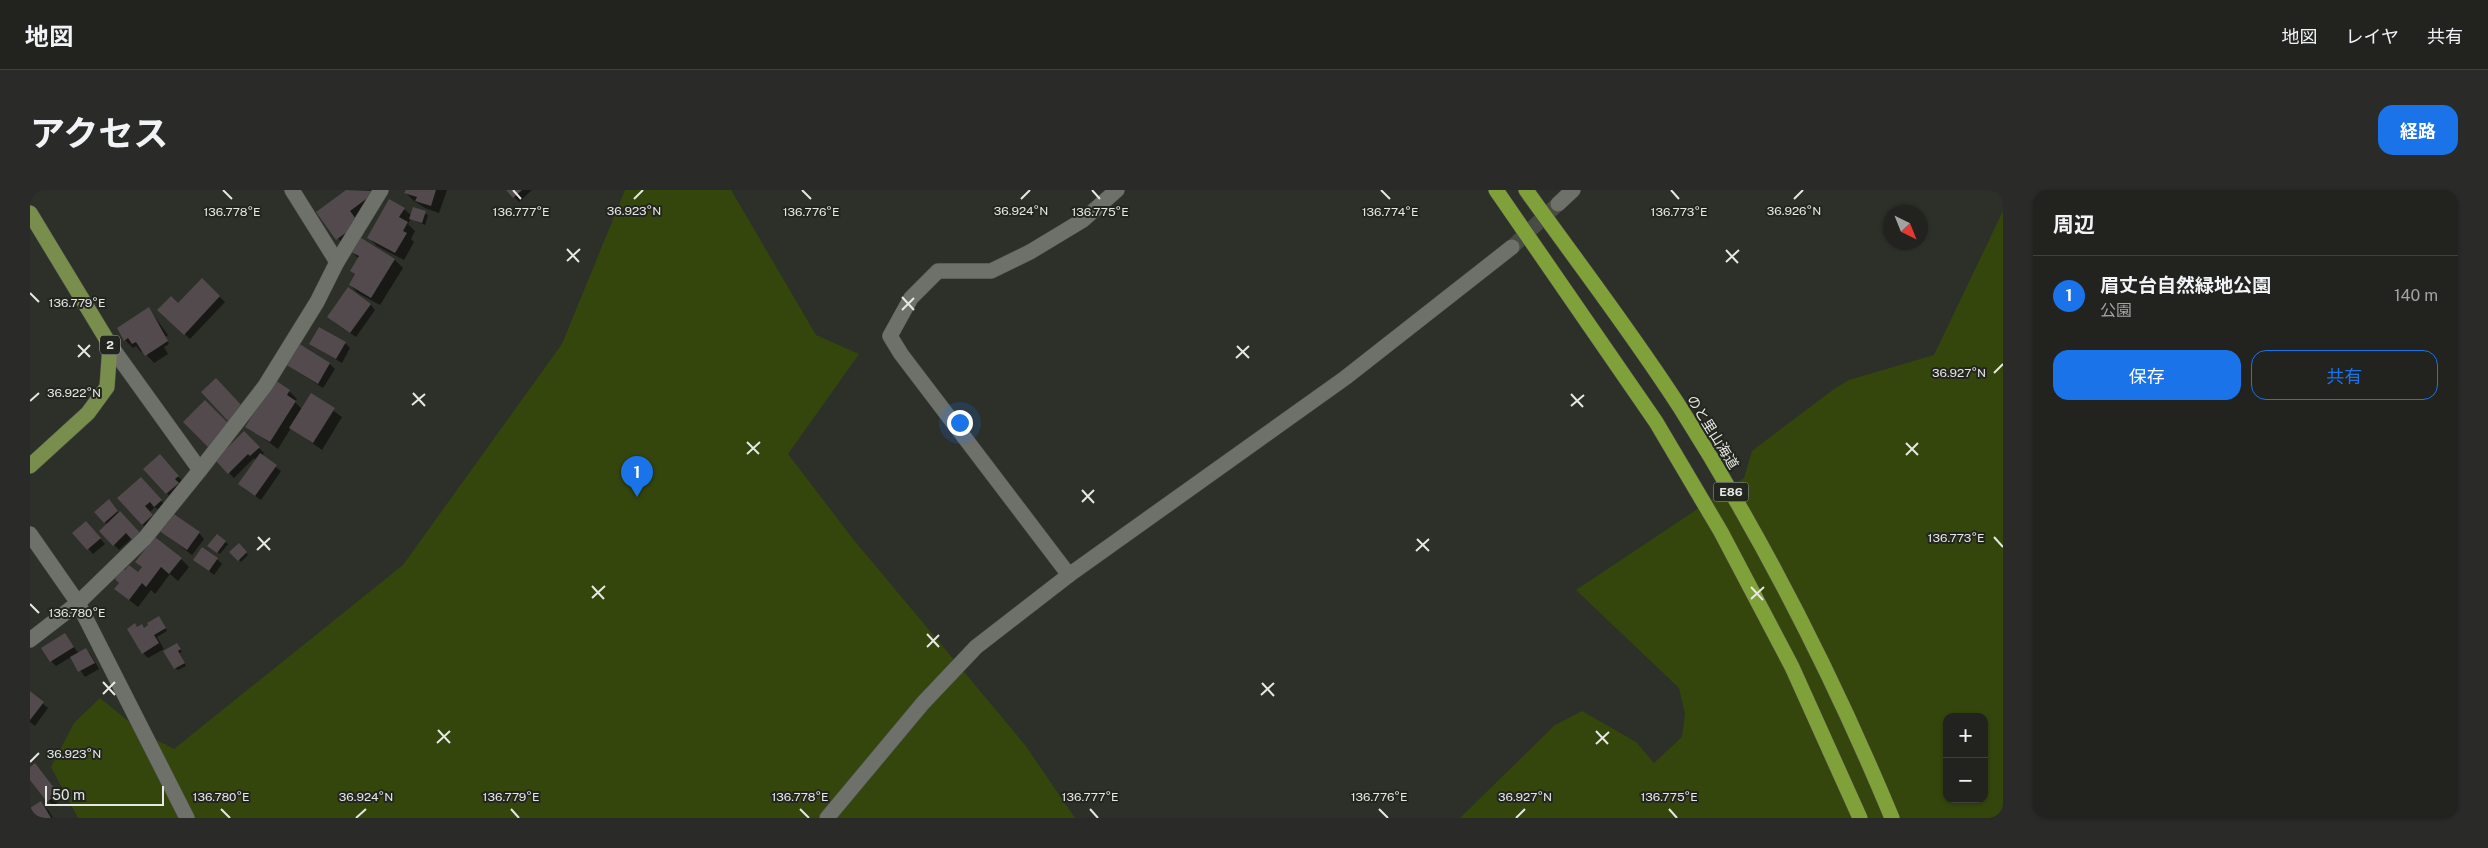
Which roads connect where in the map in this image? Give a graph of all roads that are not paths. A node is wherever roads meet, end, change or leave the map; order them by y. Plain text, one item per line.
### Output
1 (292, 190) edge
2 (381, 190) edge
3 (1117, 190) edge
4 (1496, 190) edge
5 (1526, 190) edge
6 (1573, 190) edge
7 (1558, 204) tunnel mouth
8 (30, 213) edge
9 (1512, 246) tunnel mouth
10 (337, 262) junction
11 (110, 346) junction
12 (30, 466) edge
13 (200, 470) junction
14 (30, 534) edge
15 (1069, 576) junction
16 (78, 603) junction
17 (30, 640) edge
18 (187, 818) edge
19 (827, 818) edge
20 (1860, 818) edge
21 (1892, 818) edge

1 - 10 street
2 - 10 street
3 - 15 street
4 - 20 highway, E86
5 - 21 highway, のと里山海道 / E86
6 - 7 street
8 - 11 main road, 2
9 - 15 street
10 - 13 street
11 - 12 main road, 2
11 - 13 street
13 - 16 street
14 - 16 street
15 - 19 street
16 - 17 street
16 - 18 street

